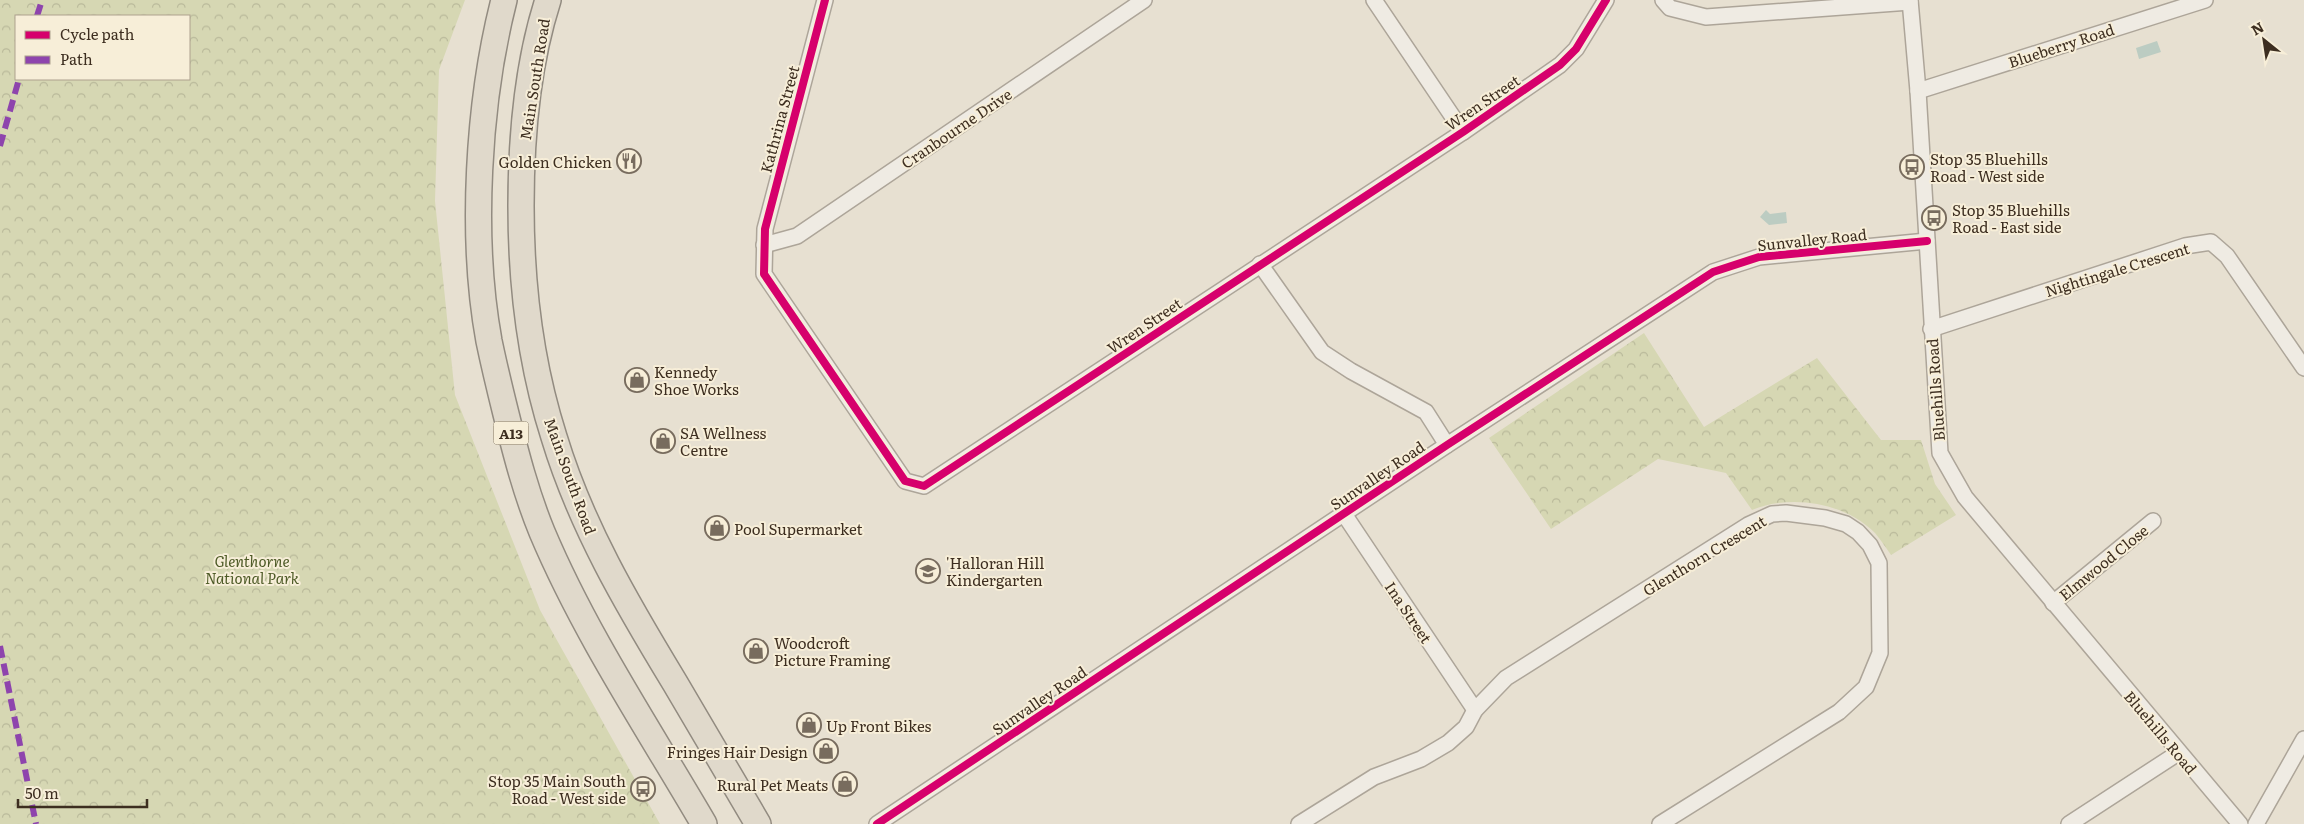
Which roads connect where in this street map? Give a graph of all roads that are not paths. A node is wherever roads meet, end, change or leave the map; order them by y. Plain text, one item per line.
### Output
1 (504, 0) edge
2 (548, 0) edge
3 (825, 0) edge
4 (1144, 0) edge
5 (1374, 0) edge
6 (1606, 0) edge
7 (1663, 0) edge
8 (2205, 0) edge
9 (1910, 1) edge
10 (1918, 90) junction
11 (1463, 132) junction
12 (1927, 241) junction
13 (764, 245) junction
14 (1260, 264) junction
15 (1931, 328) junction
16 (2304, 368) edge
17 (1447, 446) junction
18 (1344, 514) junction
19 (2153, 521) dead end
20 (2053, 603) junction
21 (1475, 710) junction
22 (2304, 739) edge
23 (2178, 753) junction
24 (674, 773) junction
25 (704, 824) edge
26 (717, 824) edge
27 (758, 824) edge
28 (877, 824) edge
29 (1299, 824) edge
30 (1660, 824) edge
31 (2070, 824) edge
32 (2240, 824) edge
33 (2256, 824) edge

1 - 24 highway, A13
2 - 27 highway, Main South Road / A13
3 - 13 street, Kathrina Street
4 - 13 street, Cranbourne Drive
5 - 11 street
6 - 11 street, Wren Street
7 - 9 street
8 - 10 street, Blueberry Road
9 - 10 street, Bluehills Road
10 - 12 street, Bluehills Road
11 - 14 street, Wren Street
12 - 15 street, Bluehills Road
12 - 17 street, Sunvalley Road
13 - 14 street, Wren Street
14 - 17 street
15 - 16 street, Nightingale Crescent
15 - 20 street, Bluehills Road
17 - 18 street, Sunvalley Road
18 - 21 street, Ina Street
18 - 28 street, Sunvalley Road
19 - 20 street, Elmwood Close
20 - 23 street, Bluehills Road
21 - 29 street, Glenthorn Crescent
21 - 30 street, Glenthorn Crescent
22 - 33 street
23 - 31 street
23 - 32 street, Bluehills Road
24 - 25 highway, A13
24 - 26 highway

